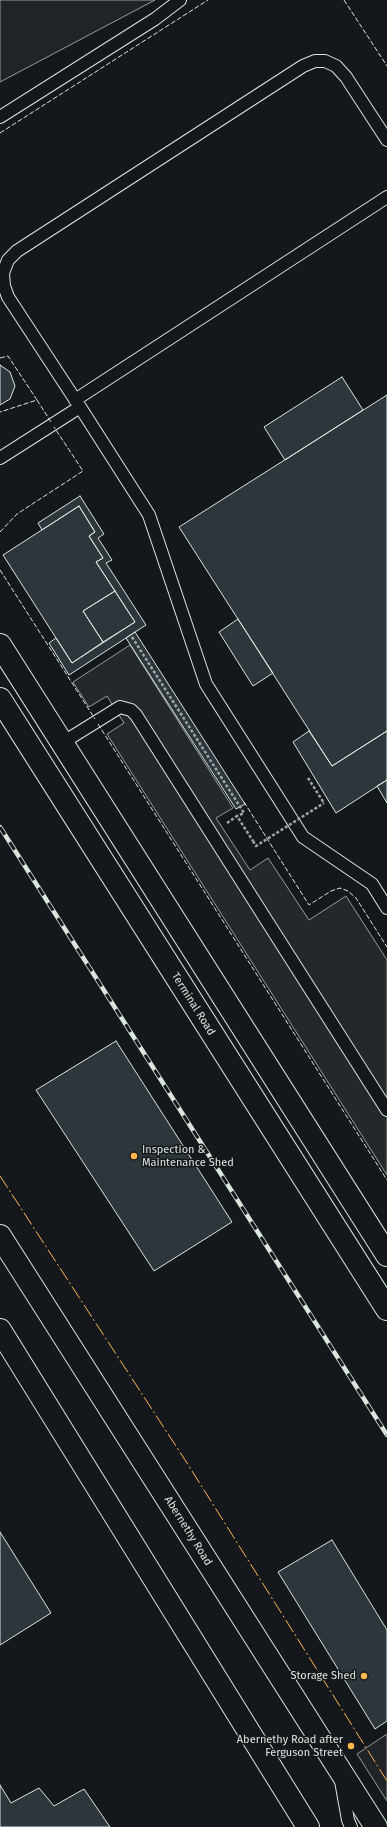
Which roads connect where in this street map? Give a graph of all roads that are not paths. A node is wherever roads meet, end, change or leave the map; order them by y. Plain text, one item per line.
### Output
1 (180, 0) edge
2 (0, 117) edge
3 (387, 140) edge
4 (387, 198) edge
5 (78, 403) junction
6 (0, 458) edge
7 (0, 645) edge
8 (0, 699) edge
9 (62, 743) junction
10 (387, 908) edge
11 (387, 1110) edge
12 (0, 1236) edge
13 (384, 1244) edge
14 (387, 1309) edge
15 (0, 1330) edge
16 (338, 1768) junction
17 (308, 1827) edge
18 (351, 1827) edge
19 (376, 1827) edge

1 - 2 lane
3 - 5 lane
4 - 5 lane
5 - 6 lane
5 - 10 lane
7 - 9 street
8 - 14 street, Terminal Road
9 - 11 lane
9 - 13 street
12 - 16 street, Abernethy Road
15 - 17 street
16 - 18 lane
16 - 19 street, Abernethy Road

